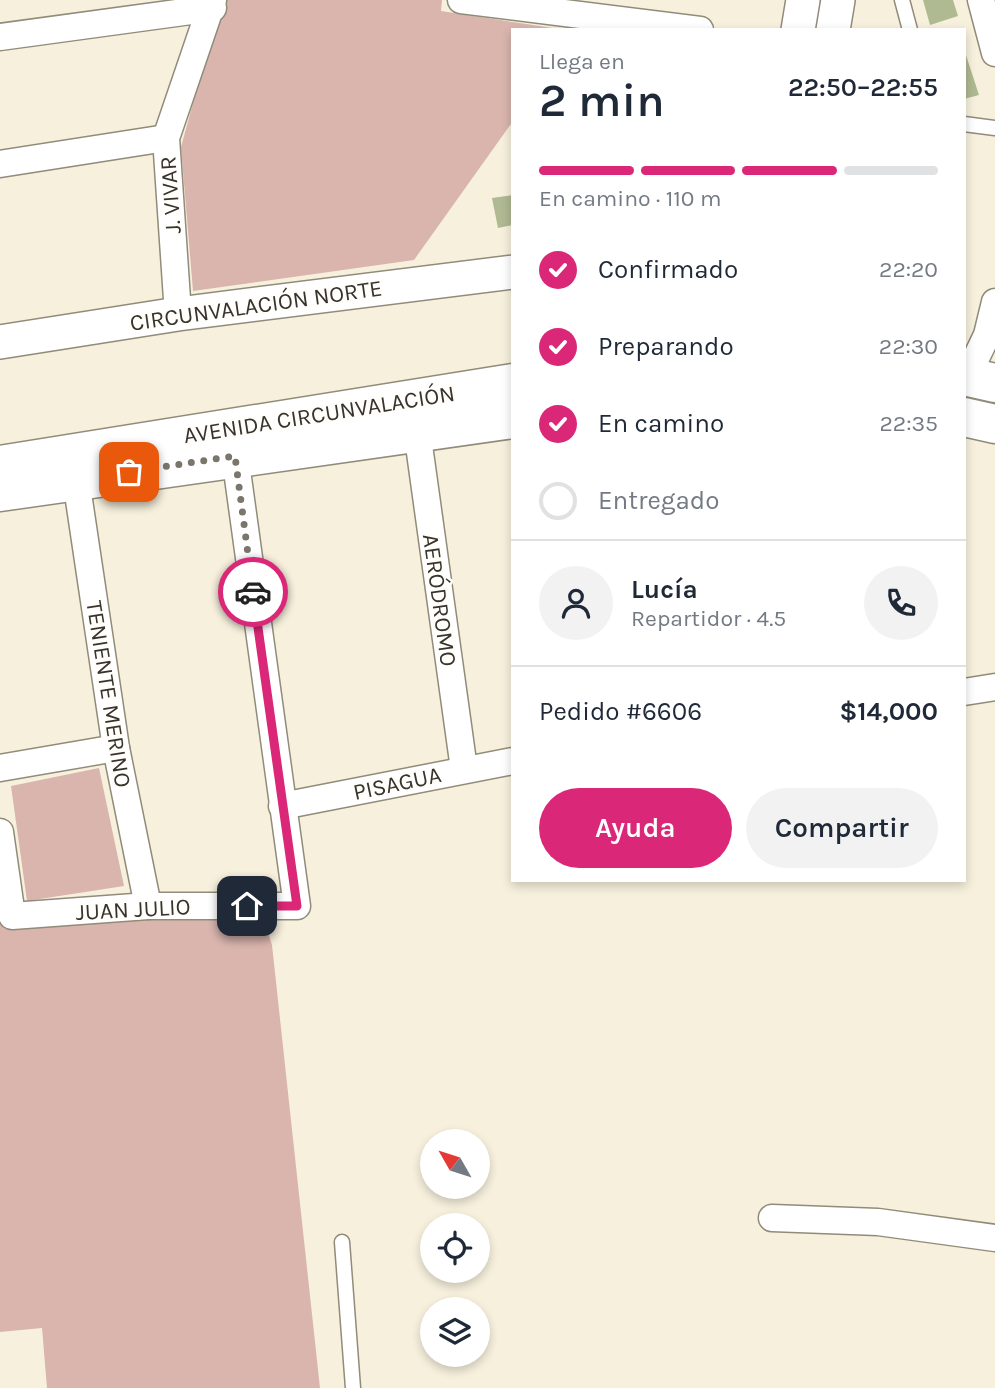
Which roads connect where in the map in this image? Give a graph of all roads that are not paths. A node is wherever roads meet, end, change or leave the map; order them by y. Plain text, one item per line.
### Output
1 (461, 0) edge
2 (803, 0) edge
3 (838, 0) edge
4 (902, 0) edge
5 (981, 0) edge
6 (213, 4) edge
7 (684, 28) edge
8 (798, 28) edge
9 (833, 28) edge
10 (909, 28) edge
11 (0, 37) edge
12 (995, 52) edge
13 (966, 124) edge
14 (995, 128) edge
15 (166, 138) junction
16 (0, 164) edge
17 (511, 272) edge
18 (995, 302) edge
19 (178, 314) junction
20 (0, 342) edge
21 (973, 380) edge
22 (511, 383) edge
23 (966, 417) edge
24 (511, 419) edge
25 (995, 424) edge
26 (417, 431) junction
27 (235, 456) junction
28 (0, 465) edge
29 (76, 480) junction
30 (0, 492) edge
31 (995, 687) edge
32 (966, 692) edge
33 (116, 748) junction
34 (511, 761) edge
35 (0, 768) edge
36 (464, 769) junction
37 (282, 806) junction
38 (0, 832) edge
39 (148, 906) junction
40 (772, 1218) dead end
41 (995, 1238) edge
42 (342, 1242) dead end
43 (353, 1388) edge

1 - 7 street
2 - 8 street
3 - 9 street
4 - 10 lane
5 - 12 street
6 - 11 street
6 - 15 street, J. VIVAR
13 - 14 lane
15 - 16 street
15 - 19 street, J. VIVAR
17 - 19 street, CIRCUNVALACIÓN NORTE
18 - 21 street
19 - 20 street, CIRCUNVALACIÓN NORTE
22 - 28 main road, AVENIDA CIRCUNVALACIÓN
23 - 25 main road
24 - 26 main road, AVENIDA CIRCUNVALACIÓN
26 - 27 main road, AVENIDA CIRCUNVALACIÓN
26 - 36 street, AERÓDROMO
27 - 29 main road, AVENIDA CIRCUNVALACIÓN
27 - 37 street
29 - 30 main road, AVENIDA CIRCUNVALACIÓN
29 - 33 street, TENIENTE MERINO
31 - 32 street
33 - 35 street
33 - 39 street, TENIENTE MERINO
34 - 36 street, PISAGUA
36 - 37 street, PISAGUA
37 - 39 street, JUAN JULIO
38 - 39 street, JUAN JULIO
40 - 41 street
42 - 43 lane

